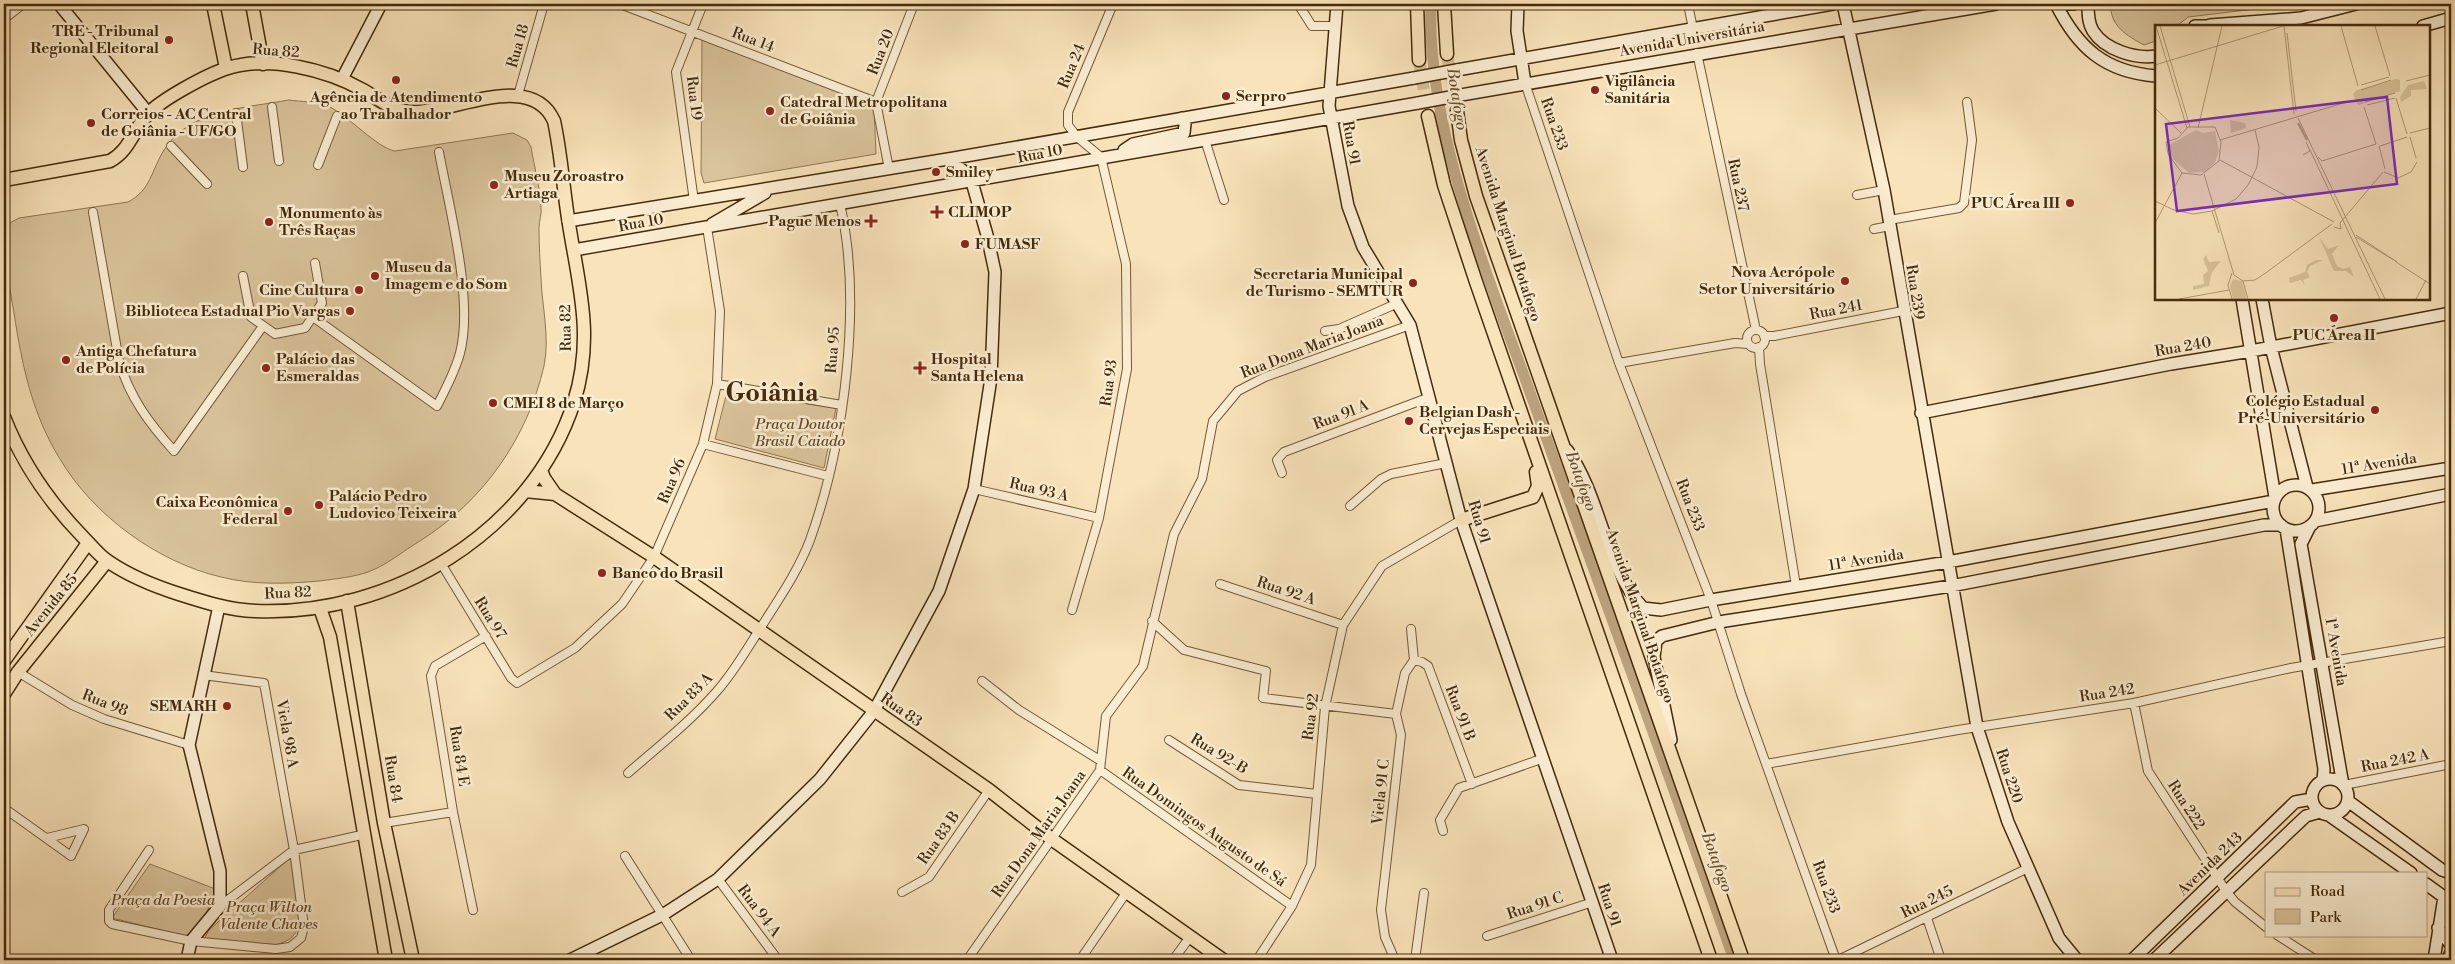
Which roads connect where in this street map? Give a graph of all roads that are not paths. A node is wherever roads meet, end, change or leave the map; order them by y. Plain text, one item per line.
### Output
1 (23, 4) edge
2 (59, 4) edge
3 (213, 4) edge
4 (252, 4) edge
5 (382, 4) edge
6 (544, 4) edge
7 (620, 4) edge
8 (703, 4) edge
9 (914, 4) edge
10 (1113, 4) edge
11 (1298, 4) edge
12 (1336, 4) edge
13 (1416, 4) edge
14 (1444, 4) edge
15 (1518, 4) edge
16 (1688, 4) edge
17 (1833, 4) edge
18 (1843, 4) edge
19 (1996, 4) edge
20 (2056, 4) edge
21 (2062, 4) edge
22 (2074, 4) edge
23 (2088, 4) edge
24 (2356, 4) edge
25 (2451, 18) edge
26 (4, 20) edge
27 (2222, 25) edge
28 (2426, 25) edge
29 (1336, 26) junction
30 (1847, 28) junction
31 (1693, 29) junction
32 (692, 31) junction
33 (1447, 54) tunnel mouth
34 (1697, 54) junction
35 (2155, 56) edge
36 (1520, 59) junction
37 (1419, 60) tunnel mouth
38 (263, 64) junction
39 (226, 68) junction
40 (2155, 76) edge
41 (342, 78) junction
42 (1396, 81) joint
43 (1525, 83) junction
44 (1511, 86) joint
45 (1329, 93) junction
46 (518, 95) junction
47 (876, 102) junction
48 (1967, 102) dead end
49 (272, 107) dead end
50 (1457, 111) tunnel mouth
51 (148, 113) junction
52 (236, 113) dead end
53 (337, 116) dead end
54 (1428, 116) tunnel mouth
55 (1182, 118) junction
56 (1331, 118) junction
57 (1077, 137) junction
58 (1205, 140) junction
59 (171, 146) dead end
60 (439, 152) dead end
61 (1116, 154) junction
62 (1101, 157) junction
63 (948, 159) junction
64 (280, 162) dead end
65 (318, 165) dead end
66 (243, 167) dead end
67 (889, 169) junction
68 (4, 180) edge
69 (972, 182) junction
70 (207, 184) dead end
71 (783, 186) junction
72 (1884, 190) junction
73 (1857, 195) dead end
74 (1224, 200) dead end
75 (694, 201) junction
76 (840, 204) junction
77 (93, 212) dead end
78 (568, 221) junction
79 (1889, 223) junction
80 (707, 227) junction
81 (1874, 229) dead end
82 (574, 250) junction
83 (315, 264) dead end
84 (243, 276) dead end
85 (2242, 300) edge
86 (2262, 300) edge
87 (1398, 303) junction
88 (1903, 311) junction
89 (2451, 313) edge
90 (312, 317) junction
91 (1410, 325) junction
92 (262, 326) junction
93 (1754, 330) junction
94 (1327, 331) dead end
95 (1762, 341) junction
96 (1748, 343) junction
97 (2271, 348) junction
98 (2251, 351) junction
99 (1619, 363) junction
100 (1760, 364) junction
101 (717, 384) junction
102 (1513, 389) junction
103 (1430, 396) junction
104 (842, 405) junction
105 (1921, 413) junction
106 (4, 417) edge
107 (703, 444) junction
108 (1562, 445) junction
109 (1446, 463) junction
110 (2451, 468) edge
111 (541, 470) junction
112 (1282, 473) dead end
113 (828, 476) junction
114 (974, 489) junction
115 (2309, 489) junction
116 (525, 491) junction
117 (556, 494) junction
118 (2451, 494) edge
119 (2274, 499) junction
120 (1350, 506) dead end
121 (1099, 518) junction
122 (1461, 520) junction
123 (2312, 524) junction
124 (2284, 527) junction
125 (88, 543) junction
126 (654, 557) junction
127 (107, 561) junction
128 (1948, 562) junction
129 (442, 565) junction
130 (1220, 584) dead end
131 (1796, 586) junction
132 (1952, 586) junction
133 (1711, 600) junction
134 (347, 601) junction
135 (219, 606) junction
136 (320, 608) junction
137 (1072, 610) dead end
138 (1152, 621) junction
139 (1719, 622) junction
140 (1343, 625) junction
141 (1411, 629) dead end
142 (759, 630) junction
143 (486, 636) junction
144 (2451, 641) edge
145 (5, 655) edge
146 (1414, 660) junction
147 (2322, 663) junction
148 (2308, 665) junction
149 (18, 672) junction
150 (203, 676) junction
151 (982, 681) dead end
152 (517, 683) joint
153 (4, 694) edge
154 (2134, 703) junction
155 (1325, 707) junction
156 (874, 711) junction
157 (1396, 714) junction
158 (1977, 727) junction
159 (1169, 740) dead end
160 (189, 745) junction
161 (1544, 758) junction
162 (1101, 761) junction
163 (1766, 764) junction
164 (2451, 764) edge
165 (1676, 766) junction
166 (1100, 770) junction
167 (628, 773) dead end
168 (2323, 780) junction
169 (1472, 784) junction
170 (2343, 785) junction
171 (989, 790) junction
172 (1317, 794) junction
173 (2312, 799) junction
174 (2348, 801) junction
175 (4, 808) edge
176 (453, 812) junction
177 (2325, 814) junction
178 (384, 823) junction
179 (1444, 831) dead end
180 (366, 834) junction
181 (47, 838) junction
182 (1052, 840) junction
183 (149, 850) dead end
184 (294, 850) junction
185 (626, 856) dead end
186 (2028, 868) junction
187 (2410, 872) edge
188 (2451, 873) edge
189 (2218, 878) junction
190 (718, 879) junction
191 (2428, 885) edge
192 (2226, 891) junction
193 (902, 892) dead end
194 (1126, 893) junction
195 (1424, 893) dead end
196 (2449, 895) edge
197 (1592, 902) junction
198 (220, 906) junction
199 (1292, 906) junction
200 (473, 910) dead end
201 (664, 914) junction
202 (1928, 918) junction
203 (2265, 926) edge
204 (2438, 928) junction
205 (1487, 936) dead end
206 (2279, 936) edge
207 (1190, 937) junction
208 (191, 942) junction
209 (2451, 945) edge
210 (2451, 952) edge
211 (188, 960) edge
212 (386, 960) edge
213 (413, 960) edge
214 (570, 960) edge
215 (692, 960) edge
216 (778, 960) edge
217 (967, 960) edge
218 (1080, 960) edge
219 (1173, 960) edge
220 (1223, 960) edge
221 (1257, 960) edge
222 (1396, 960) edge
223 (1415, 960) edge
224 (1612, 960) edge
225 (1711, 960) edge
226 (1743, 960) edge
227 (1837, 960) edge
228 (1941, 960) edge
229 (2078, 960) edge
230 (2132, 960) edge
231 (2154, 960) edge
232 (2316, 960) edge
233 (2434, 960) edge
234 (2448, 960) edge

1 - 26 street
2 - 51 main road
3 - 39 main road
4 - 38 main road
5 - 41 main road
6 - 46 street, Rua 18
7 - 32 street, Rua 14
8 - 32 street, Rua 19
9 - 47 street, Rua 20
10 - 57 street, Rua 24
11 - 29 street
12 - 29 main road, Rua 91
13 - 37 main road
14 - 33 main road
15 - 36 main road, Rua 233
16 - 31 street
17 - 31 main road, Avenida Universitária
18 - 30 main road, Rua 239
19 - 30 main road, Avenida Universitária
20 - 40 main road
21 - 22 main road
23 - 35 main road
24 - 27 main road
25 - 28 main road
29 - 45 main road, Rua 91
30 - 34 main road, Avenida Universitária
30 - 72 main road, Rua 239
31 - 36 main road, Avenida Universitária
32 - 47 street, Rua 14
32 - 75 street, Rua 19
34 - 43 main road, Avenida Universitária
34 - 93 street, Rua 237
36 - 42 main road, Avenida Universitária, bridge
36 - 43 main road, Rua 233
38 - 39 main road, Rua 82
38 - 41 main road, Rua 82
39 - 51 main road, Rua 82
41 - 46 main road, Rua 82
42 - 45 main road, Rua 10
43 - 44 main road, Avenida Universitária
43 - 99 street, Rua 233
44 - 56 main road, Rua 10, bridge
45 - 55 main road, Rua 10
45 - 56 main road, Rua 91
46 - 78 main road, Rua 82
47 - 67 street
48 - 79 street
49 - 64 street
50 - 108 main road, Avenida Marginal Botafogo
51 - 68 main road, Rua 82
52 - 66 street
53 - 65 street
54 - 102 main road
55 - 57 main road, Rua 10
55 - 61 main road
56 - 58 main road, Rua 10
56 - 87 main road, Rua 91
57 - 62 street
57 - 63 main road, Rua 10
58 - 61 main road, Rua 10
58 - 74 street
59 - 70 street
60 - 90 street
61 - 62 main road, Rua 10
62 - 69 main road, Rua 10
62 - 121 street, Rua 93
63 - 67 main road, Rua 10
63 - 69 main road
67 - 71 main road, Rua 10
69 - 76 main road, Rua 10
69 - 114 main road
71 - 75 main road, Rua 10
71 - 80 main road
72 - 73 street
72 - 79 main road, Rua 239
75 - 78 main road, Rua 10
76 - 80 main road, Rua 10
76 - 104 street, Rua 95
77 - 92 street
78 - 82 main road, Rua 82
79 - 81 street
79 - 88 main road, Rua 239
80 - 82 main road, Rua 10
80 - 101 street, Rua 96
82 - 111 main road, Rua 82
83 - 90 street
84 - 92 street
85 - 98 main road
86 - 97 main road
87 - 91 main road, Rua 91
87 - 94 street, Rua Dona Maria Joana
88 - 95 street, Rua 241
88 - 105 main road, Rua 239
89 - 97 main road, Rua 240
90 - 92 street
91 - 103 main road, Rua 91
91 - 138 street, Rua Dona Maria Joana
93 - 95 street
93 - 96 street
95 - 96 street
95 - 100 street
96 - 99 street
96 - 100 street
97 - 98 main road, Rua 240
97 - 115 main road
98 - 105 main road, Rua 240
98 - 119 main road
99 - 133 street, Rua 233
100 - 131 street
101 - 104 street
101 - 107 street, Rua 96
102 - 122 main road
102 - 225 main road
103 - 109 main road, Rua 91
103 - 112 street, Rua 91 A
104 - 113 street, Rua 95
105 - 128 main road, Rua 239
106 - 125 main road, Rua 82
107 - 113 street
107 - 126 street, Rua 96
108 - 133 main road, 11ª Avenida
108 - 165 main road, Avenida Marginal Botafogo
109 - 120 street
109 - 122 main road, Rua 91
110 - 115 main road, 11ª Avenida
111 - 116 main road, Rua 82
111 - 117 main road, Rua 83
113 - 142 street, Rua 95
114 - 121 street, Rua 93 A
114 - 156 main road
115 - 119 main road
115 - 123 main road
116 - 117 main road, Rua 83
116 - 129 main road, Rua 82
117 - 126 main road, Rua 83
118 - 123 main road
119 - 124 main road
119 - 128 main road, 11ª Avenida
121 - 137 street, Rua 93
122 - 140 street, Rua 92
122 - 161 main road, Rua 91
123 - 124 main road
123 - 147 main road, 1ª Avenida
124 - 132 main road
124 - 148 main road, 1ª Avenida
125 - 127 main road, Rua 82
125 - 145 main road, Avenida 85
126 - 142 main road, Rua 83
126 - 152 street, Rua 96
127 - 135 main road, Rua 82
127 - 149 main road, Avenida 85
128 - 131 main road, 11ª Avenida
128 - 132 main road, Rua 239
129 - 134 main road, Rua 82
129 - 143 street, Rua 97
130 - 140 street, Rua 92 A
131 - 133 main road, 11ª Avenida
132 - 139 main road
132 - 158 main road, Rua 220
133 - 139 street, Rua 233
134 - 136 main road, Rua 82
134 - 178 main road, Rua 84
135 - 136 main road, Rua 82
135 - 150 main road
136 - 180 main road
138 - 155 street
138 - 162 street, Rua Dona Maria Joana
139 - 163 street, Rua 233
139 - 165 main road
140 - 155 street, Rua 92
141 - 146 street
142 - 156 main road, Rua 83
142 - 167 street, Rua 83 A
143 - 152 street, Rua 97
143 - 176 street, Rua 84 E
144 - 147 street, Rua 242
146 - 157 street, Viela 91 C
146 - 169 street, Rua 91 B
147 - 148 street, Rua 242
147 - 170 main road, 1ª Avenida
148 - 154 street, Rua 242
148 - 168 main road, 1ª Avenida
149 - 153 main road, Avenida 85
149 - 160 street, Rua 98
150 - 160 main road
150 - 184 street, Viela 98 A
151 - 162 street
154 - 158 street, Rua 242
154 - 189 street, Rua 222
155 - 157 street
155 - 172 street, Rua 92
156 - 171 main road, Rua 83
156 - 190 main road
157 - 222 street, Viela 91 C
158 - 163 street, Rua 242
158 - 186 main road, Rua 220
159 - 172 street, Rua 92-B
160 - 198 main road
161 - 169 street
161 - 197 main road, Rua 91
162 - 166 street, Rua Dona Maria Joana
163 - 227 street, Rua 233
164 - 170 street, Rua 242 A
165 - 226 main road, Avenida Marginal Botafogo
166 - 182 street, Rua Dona Maria Joana
166 - 199 street, Rua Domingos Augusto de Sá
168 - 170 main road
168 - 173 main road
169 - 179 street
170 - 174 main road
171 - 182 main road, Rua 83
171 - 193 street, Rua 83 B
172 - 199 street, Rua 92
173 - 177 main road
173 - 189 main road, Avenida 243
174 - 177 main road
174 - 188 main road
175 - 181 street
176 - 178 street
176 - 200 street, Rua 84 E
177 - 187 main road
177 - 192 main road, Avenida 243
178 - 213 main road, Rua 84
180 - 184 street
180 - 212 main road
181 - 181 street
182 - 194 main road, Rua 83
182 - 217 street, Rua Dona Maria Joana
183 - 208 street
184 - 198 street
184 - 208 street
185 - 201 street
186 - 202 street, Rua 245
186 - 229 main road, Rua 220
189 - 192 street, Rua 222
189 - 230 main road, Avenida 243
190 - 201 main road
190 - 216 street, Rua 94 A
191 - 196 main road
192 - 203 street, Rua 222
192 - 231 main road, Avenida 243
194 - 207 main road, Rua 83
194 - 218 street
195 - 223 street
196 - 204 main road
197 - 205 street, Rua 91 C
197 - 224 main road, Rua 91
198 - 208 main road
199 - 221 street, Rua 92
201 - 214 main road
201 - 215 street
202 - 227 street, Rua 245
202 - 228 street
204 - 209 main road
204 - 233 main road
206 - 232 street
207 - 219 street
207 - 220 main road, Rua 83
208 - 211 main road
210 - 234 main road

